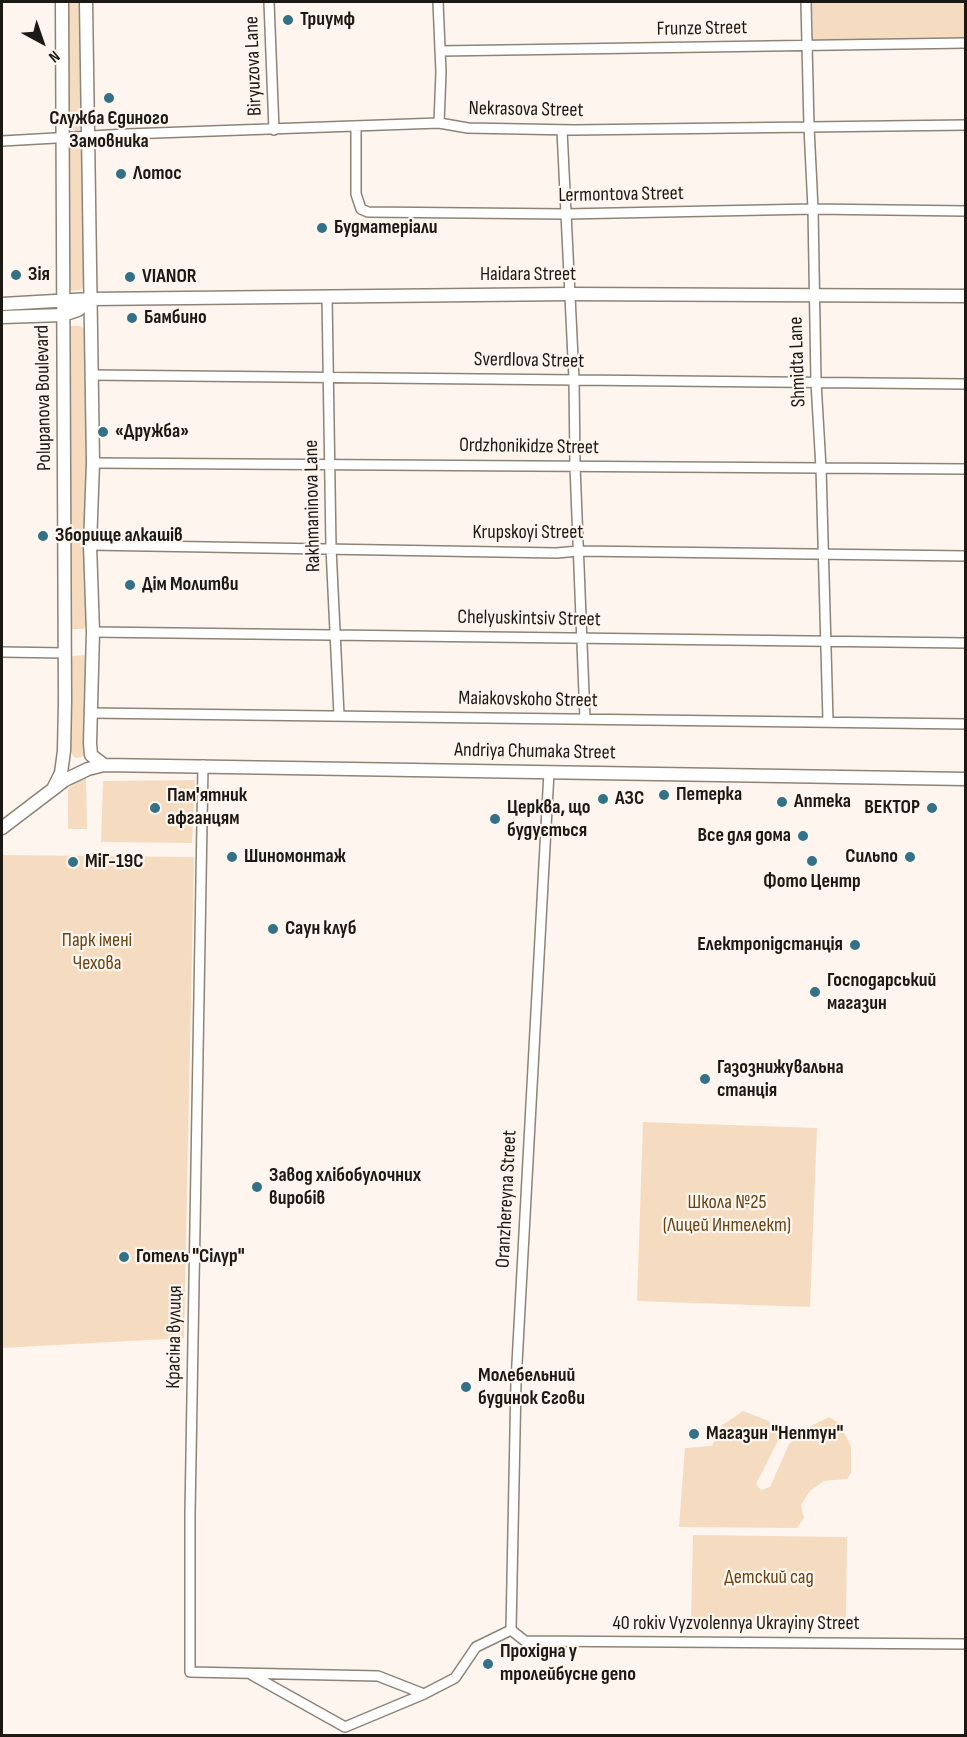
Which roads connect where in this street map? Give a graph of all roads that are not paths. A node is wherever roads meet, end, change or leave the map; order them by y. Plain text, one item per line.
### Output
1 (62, 2) edge
2 (86, 2) edge
3 (269, 2) edge
4 (438, 2) edge
5 (806, 2) edge
6 (966, 43) edge
7 (807, 45) junction
8 (440, 51) junction
9 (439, 123) junction
10 (966, 125) edge
11 (356, 126) junction
12 (808, 126) junction
13 (562, 129) junction
14 (274, 130) junction
15 (87, 136) junction
16 (63, 138) junction
17 (2, 141) edge
18 (813, 208) junction
19 (966, 211) edge
20 (566, 214) junction
21 (570, 294) junction
22 (327, 296) junction
23 (966, 296) edge
24 (813, 297) junction
25 (90, 299) junction
26 (62, 301) junction
27 (2, 304) edge
28 (63, 315) junction
29 (2, 317) edge
30 (91, 375) junction
31 (329, 377) junction
32 (574, 379) junction
33 (816, 382) junction
34 (966, 384) edge
35 (93, 462) junction
36 (329, 463) junction
37 (575, 466) junction
38 (820, 468) junction
39 (966, 469) edge
40 (90, 545) junction
41 (331, 548) junction
42 (578, 551) junction
43 (824, 555) junction
44 (966, 556) edge
45 (93, 632) junction
46 (334, 634) junction
47 (581, 637) junction
48 (825, 641) junction
49 (966, 643) edge
50 (2, 652) edge
51 (65, 653) junction
52 (90, 713) junction
53 (339, 715) junction
54 (585, 719) junction
55 (828, 721) junction
56 (966, 724) edge
57 (64, 751) junction
58 (105, 765) junction
59 (203, 765) junction
60 (88, 769) junction
61 (549, 772) junction
62 (966, 779) edge
63 (51, 792) junction
64 (2, 828) edge
65 (511, 1630) junction
66 (966, 1644) edge
67 (249, 1673) junction
68 (424, 1694) junction

1 - 16 street, Polupanova Boulevard
2 - 15 street
3 - 14 street, Biryuzova Lane
4 - 8 street
5 - 7 street, Shmidta Lane
6 - 7 street, Frunze Street
7 - 8 street, Frunze Street
7 - 12 street, Shmidta Lane
8 - 9 street
9 - 11 street, Nekrasova Street
9 - 13 street, Nekrasova Street
10 - 12 street, Nekrasova Street
11 - 14 street, Nekrasova Street
11 - 20 street, Lermontova Street
12 - 13 street, Nekrasova Street
12 - 18 street, Shmidta Lane
13 - 20 street
14 - 15 street, Nekrasova Street
15 - 16 street, Nekrasova Street
15 - 25 street
16 - 17 street, Nekrasova Street
16 - 26 street, Polupanova Boulevard
18 - 19 street, Lermontova Street
18 - 20 street, Lermontova Street
18 - 24 street, Shmidta Lane
20 - 21 street
21 - 22 street, Haidara Street
21 - 24 street, Haidara Street
21 - 32 street
22 - 25 street, Haidara Street
22 - 31 street, Rakhmaninova Lane
23 - 24 street, Haidara Street
24 - 33 street, Shmidta Lane
25 - 26 street, Haidara Street
25 - 28 street
25 - 30 street
26 - 27 street, Haidara Street
26 - 28 street, Polupanova Boulevard
28 - 29 street
28 - 51 street, Polupanova Boulevard
30 - 31 street, Sverdlova Street
30 - 35 street
31 - 32 street, Sverdlova Street
31 - 36 street, Rakhmaninova Lane
32 - 33 street, Sverdlova Street
32 - 37 street
33 - 34 street, Sverdlova Street
33 - 38 street, Shmidta Lane
35 - 36 street, Ordzhonikidze Street
35 - 40 street
36 - 37 street, Ordzhonikidze Street
36 - 41 street, Rakhmaninova Lane
37 - 38 street, Ordzhonikidze Street
37 - 42 street
38 - 39 street, Ordzhonikidze Street
38 - 43 street, Shmidta Lane
40 - 41 street, Krupskoyi Street
40 - 45 street
41 - 42 street, Krupskoyi Street
41 - 46 street, Rakhmaninova Lane
42 - 43 street, Krupskoyi Street
42 - 47 street
43 - 44 street, Krupskoyi Street
43 - 48 street, Shmidta Lane
45 - 46 street, Chelyuskintsiv Street
45 - 52 street
46 - 47 street, Chelyuskintsiv Street
46 - 53 street, Rakhmaninova Lane
47 - 48 street, Chelyuskintsiv Street
47 - 54 street
48 - 49 street, Chelyuskintsiv Street
48 - 55 street, Shmidta Lane
50 - 51 street
51 - 57 street, Polupanova Boulevard
52 - 53 street, Maiakovskoho Street
52 - 58 street
53 - 54 street, Maiakovskoho Street
54 - 55 street, Maiakovskoho Street
55 - 56 street, Maiakovskoho Street
57 - 60 street
57 - 63 street, Polupanova Boulevard
58 - 59 street, Andriya Chumaka Street
58 - 60 street, Andriya Chumaka Street
59 - 61 street, Andriya Chumaka Street
59 - 67 street, Красіна вулиця
60 - 63 street, Andriya Chumaka Street
61 - 62 street, Andriya Chumaka Street
61 - 65 street, Oranzhereyna Street
63 - 64 street, Andriya Chumaka Street
65 - 66 street, 40 rokiv Vyzvolennya Ukrayiny Street
65 - 68 street
67 - 68 street, Красіна вулиця
67 - 68 street

